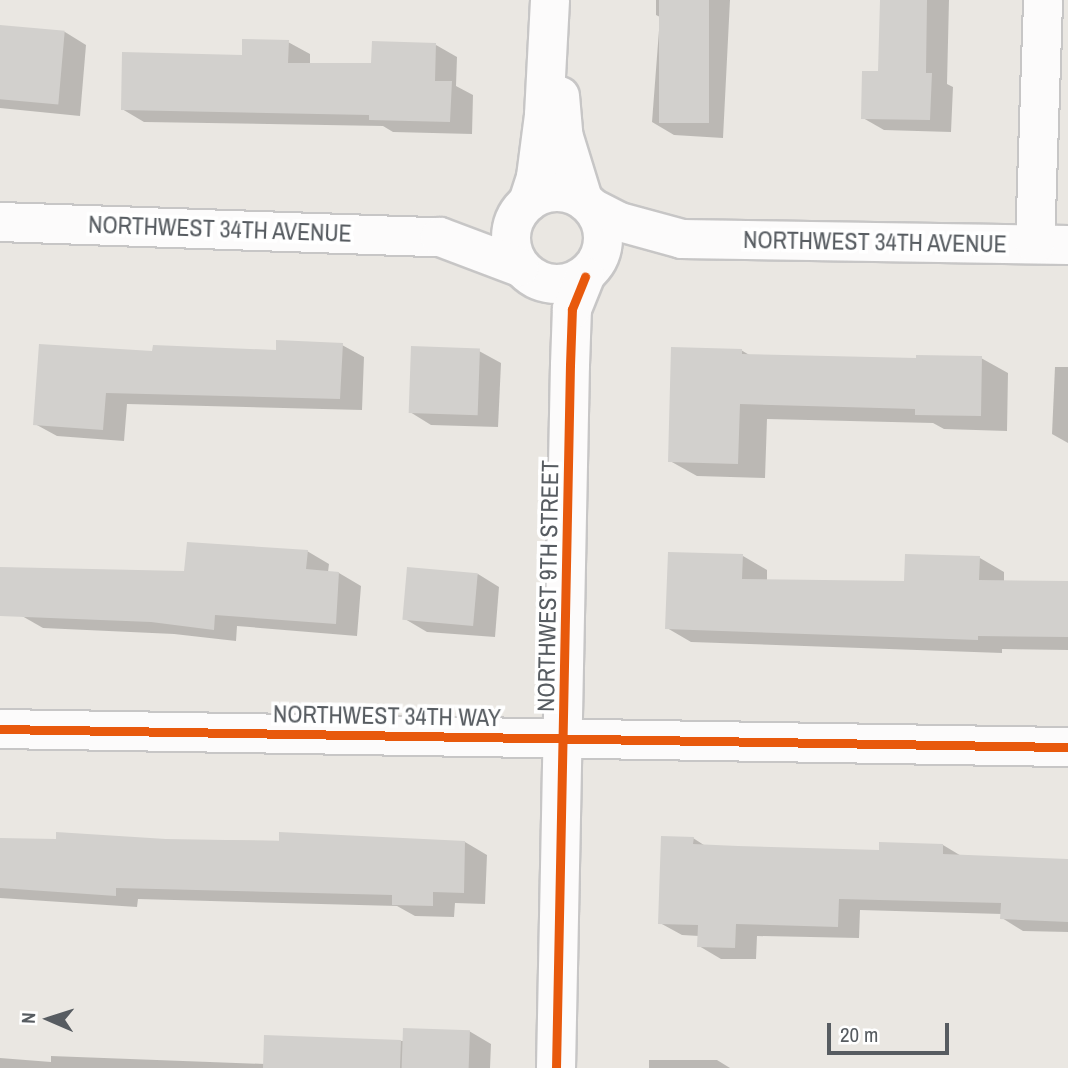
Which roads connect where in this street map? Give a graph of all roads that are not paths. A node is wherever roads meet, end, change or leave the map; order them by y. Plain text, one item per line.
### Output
1 (1042, 0) edge
2 (550, 7) edge
3 (589, 204) junction
4 (523, 207) junction
5 (0, 222) edge
6 (440, 237) junction
7 (682, 239) junction
8 (1051, 244) edge
9 (526, 272) junction
10 (589, 272) junction
11 (571, 408) junction
12 (0, 729) edge
13 (563, 737) junction
14 (1068, 747) edge
15 (556, 1068) edge

1 - 8 street
2 - 3 street
2 - 4 street
3 - 4 street
3 - 7 street, NORTHWEST 34TH AVENUE
3 - 10 street
4 - 6 street, NORTHWEST 34TH AVENUE
4 - 9 street
5 - 6 street, NORTHWEST 34TH AVENUE
6 - 9 street, NORTHWEST 34TH AVENUE
7 - 8 street, NORTHWEST 34TH AVENUE
7 - 10 street, NORTHWEST 34TH AVENUE
9 - 10 street
9 - 11 street, NORTHWEST 9TH STREET
10 - 11 street, NORTHWEST 9TH STREET
11 - 13 street, NORTHWEST 9TH STREET
12 - 13 street, NORTHWEST 34TH WAY
13 - 14 street, NORTHWEST 34TH WAY
13 - 15 street, NORTHWEST 9TH STREET

